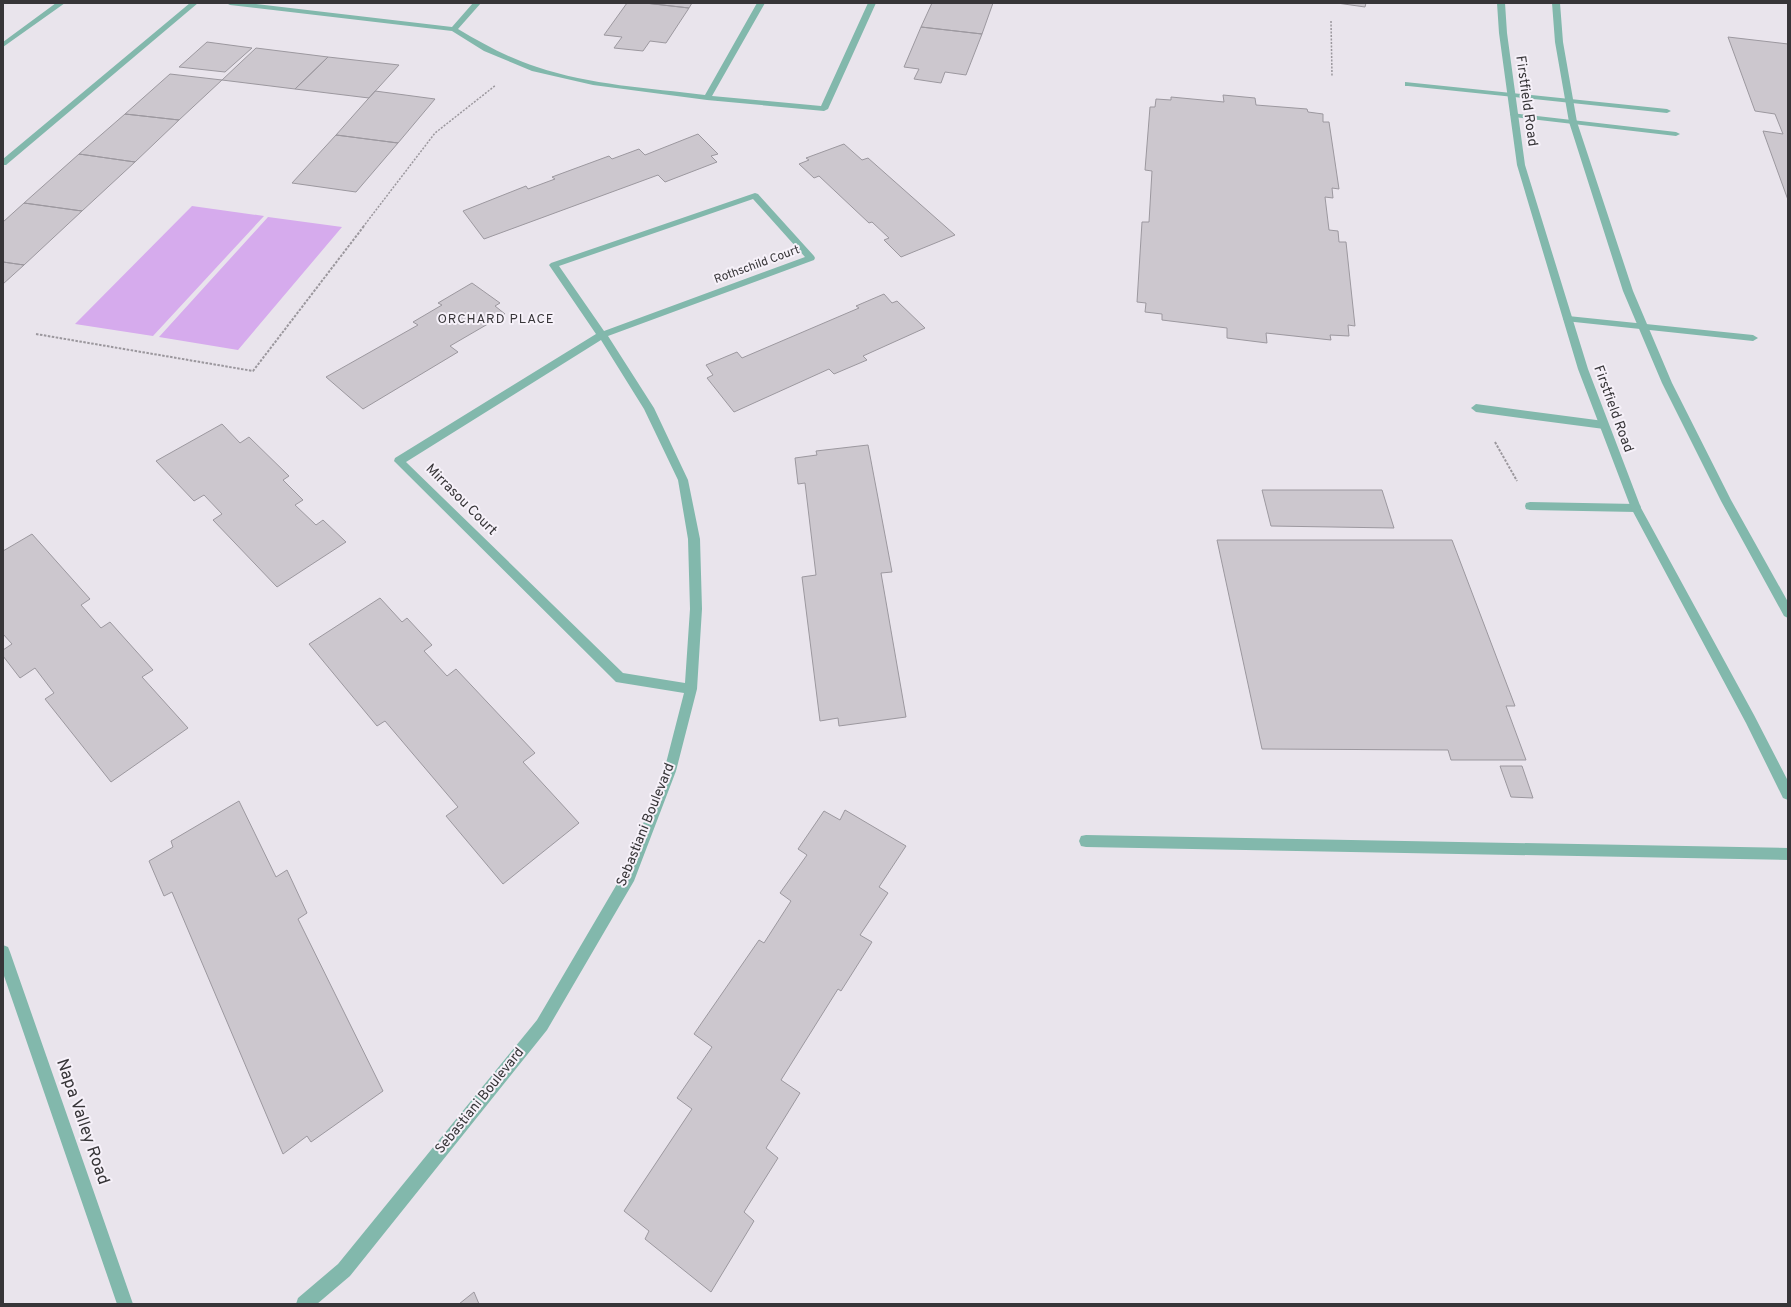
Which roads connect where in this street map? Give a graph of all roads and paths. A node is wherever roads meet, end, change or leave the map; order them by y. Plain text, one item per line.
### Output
1 (61, 3) edge
2 (194, 3) edge
3 (230, 3) edge
4 (477, 3) edge
5 (761, 3) edge
6 (872, 3) edge
7 (1501, 3) edge
8 (1556, 3) edge
9 (1331, 21) dead end
10 (454, 29) junction
11 (3, 45) edge
12 (522, 64) junction
13 (1332, 76) dead end
14 (1408, 84) dead end
15 (1512, 94) junction
16 (707, 98) junction
17 (1568, 100) junction
18 (1667, 111) dead end
19 (1514, 115) junction
20 (1573, 122) junction
21 (1676, 134) dead end
22 (3, 163) edge
23 (1568, 319) junction
24 (1642, 326) junction
25 (36, 334) dead end
26 (602, 335) junction
27 (1753, 338) dead end
28 (1476, 408) joint
29 (1604, 425) junction
30 (1530, 506) joint
31 (1636, 508) junction
32 (1788, 612) edge
33 (691, 689) junction
34 (1788, 794) edge
35 (1086, 841) dead end
36 (1788, 854) edge
37 (3, 952) edge
38 (125, 1304) edge
39 (304, 1304) edge

1 - 11 street
2 - 22 street
3 - 10 street
4 - 10 street
5 - 16 street
6 - 16 street
7 - 15 street, Firstfield Road
8 - 17 street
9 - 13 path
10 - 12 street
12 - 16 street
12 - 25 path
14 - 15 street
15 - 17 street
15 - 19 street, Firstfield Road
17 - 18 street
17 - 20 street
19 - 20 street
19 - 23 street, Firstfield Road
20 - 21 street
20 - 24 street
23 - 24 street
23 - 29 street, Firstfield Road
24 - 27 street
24 - 32 street
26 - 26 street, Rothschild Court
26 - 33 street, Sebastiani Boulevard
26 - 33 street, Mirrasou Court
28 - 29 street
28 - 30 path
29 - 31 street, Firstfield Road
30 - 31 street
31 - 34 street, Firstfield Road
33 - 39 street, Sebastiani Boulevard
35 - 36 street
37 - 38 street, Napa Valley Road

